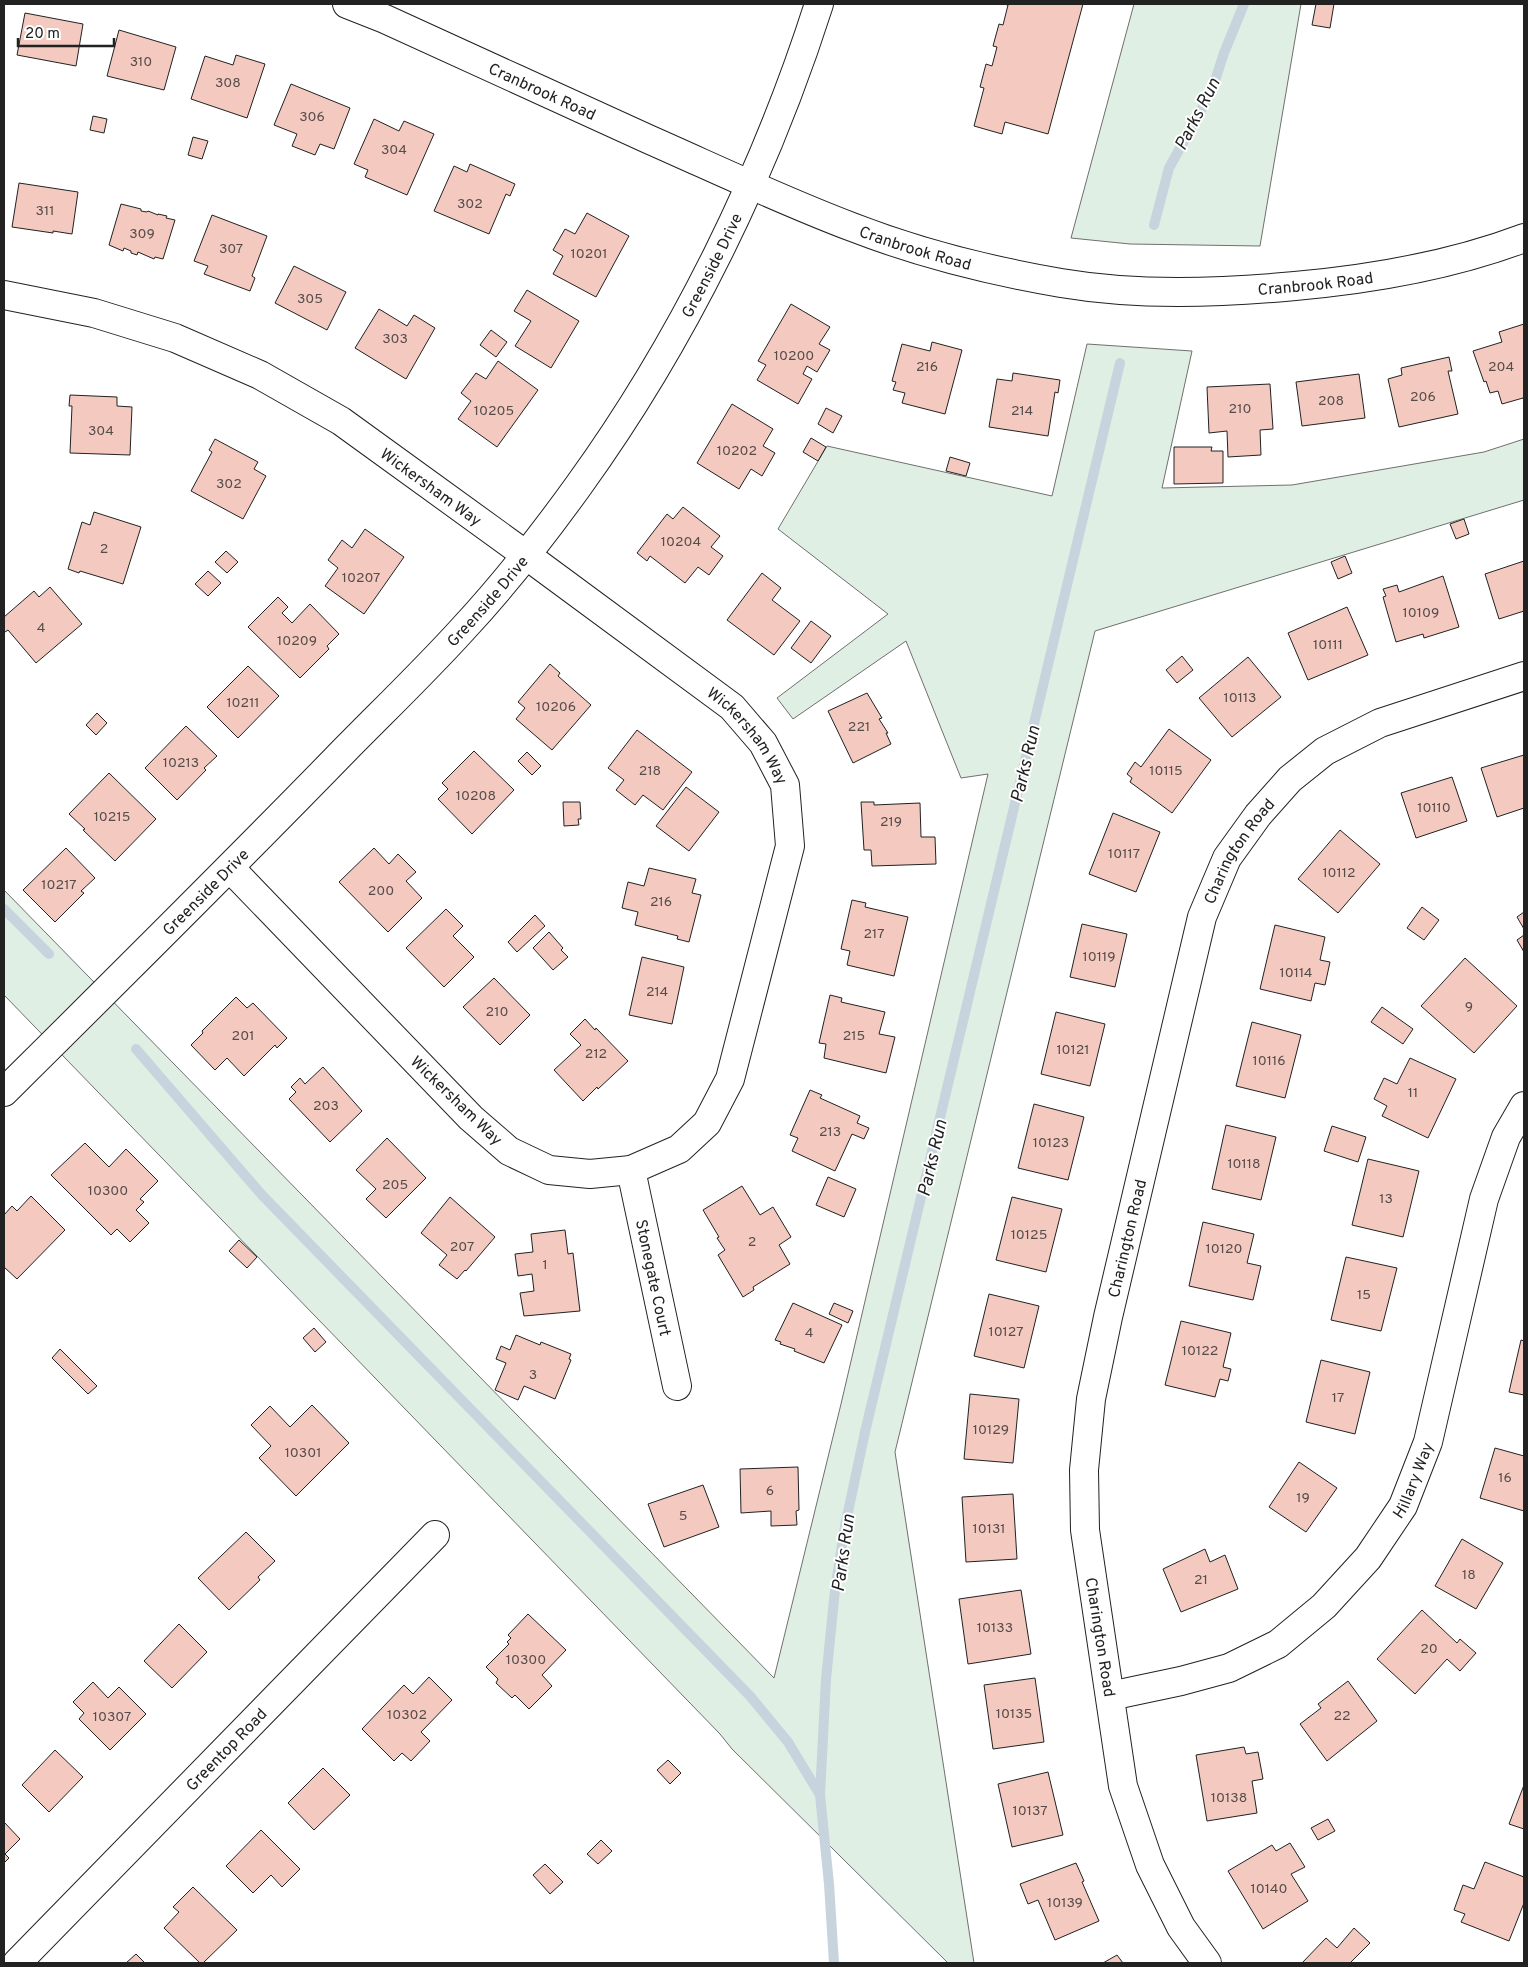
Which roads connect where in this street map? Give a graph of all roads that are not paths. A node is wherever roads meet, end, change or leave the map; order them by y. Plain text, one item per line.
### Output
1 (346, 4) edge
2 (819, 4) edge
3 (750, 185) junction
4 (1524, 238) edge
5 (4, 295) edge
6 (526, 555) junction
7 (1524, 676) edge
8 (230, 868) junction
9 (4, 1092) edge
10 (1524, 1106) edge
11 (630, 1170) junction
12 (677, 1386) dead end
13 (435, 1535) dead end
14 (1110, 1696) junction
15 (17, 1963) edge
16 (1207, 1963) edge

1 - 3 street, Cranbrook Road
2 - 3 street, Greenside Drive
3 - 4 street, Cranbrook Road
3 - 6 street, Greenside Drive
5 - 6 street, Wickersham Way
6 - 8 street, Greenside Drive
6 - 11 street, Wickersham Way
7 - 14 street, Charington Road
8 - 9 street, Greenside Drive
8 - 11 street, Wickersham Way
10 - 14 street, Hillary Way
11 - 12 street, Stonegate Court
13 - 15 street, Greentop Road
14 - 16 street, Charington Road

